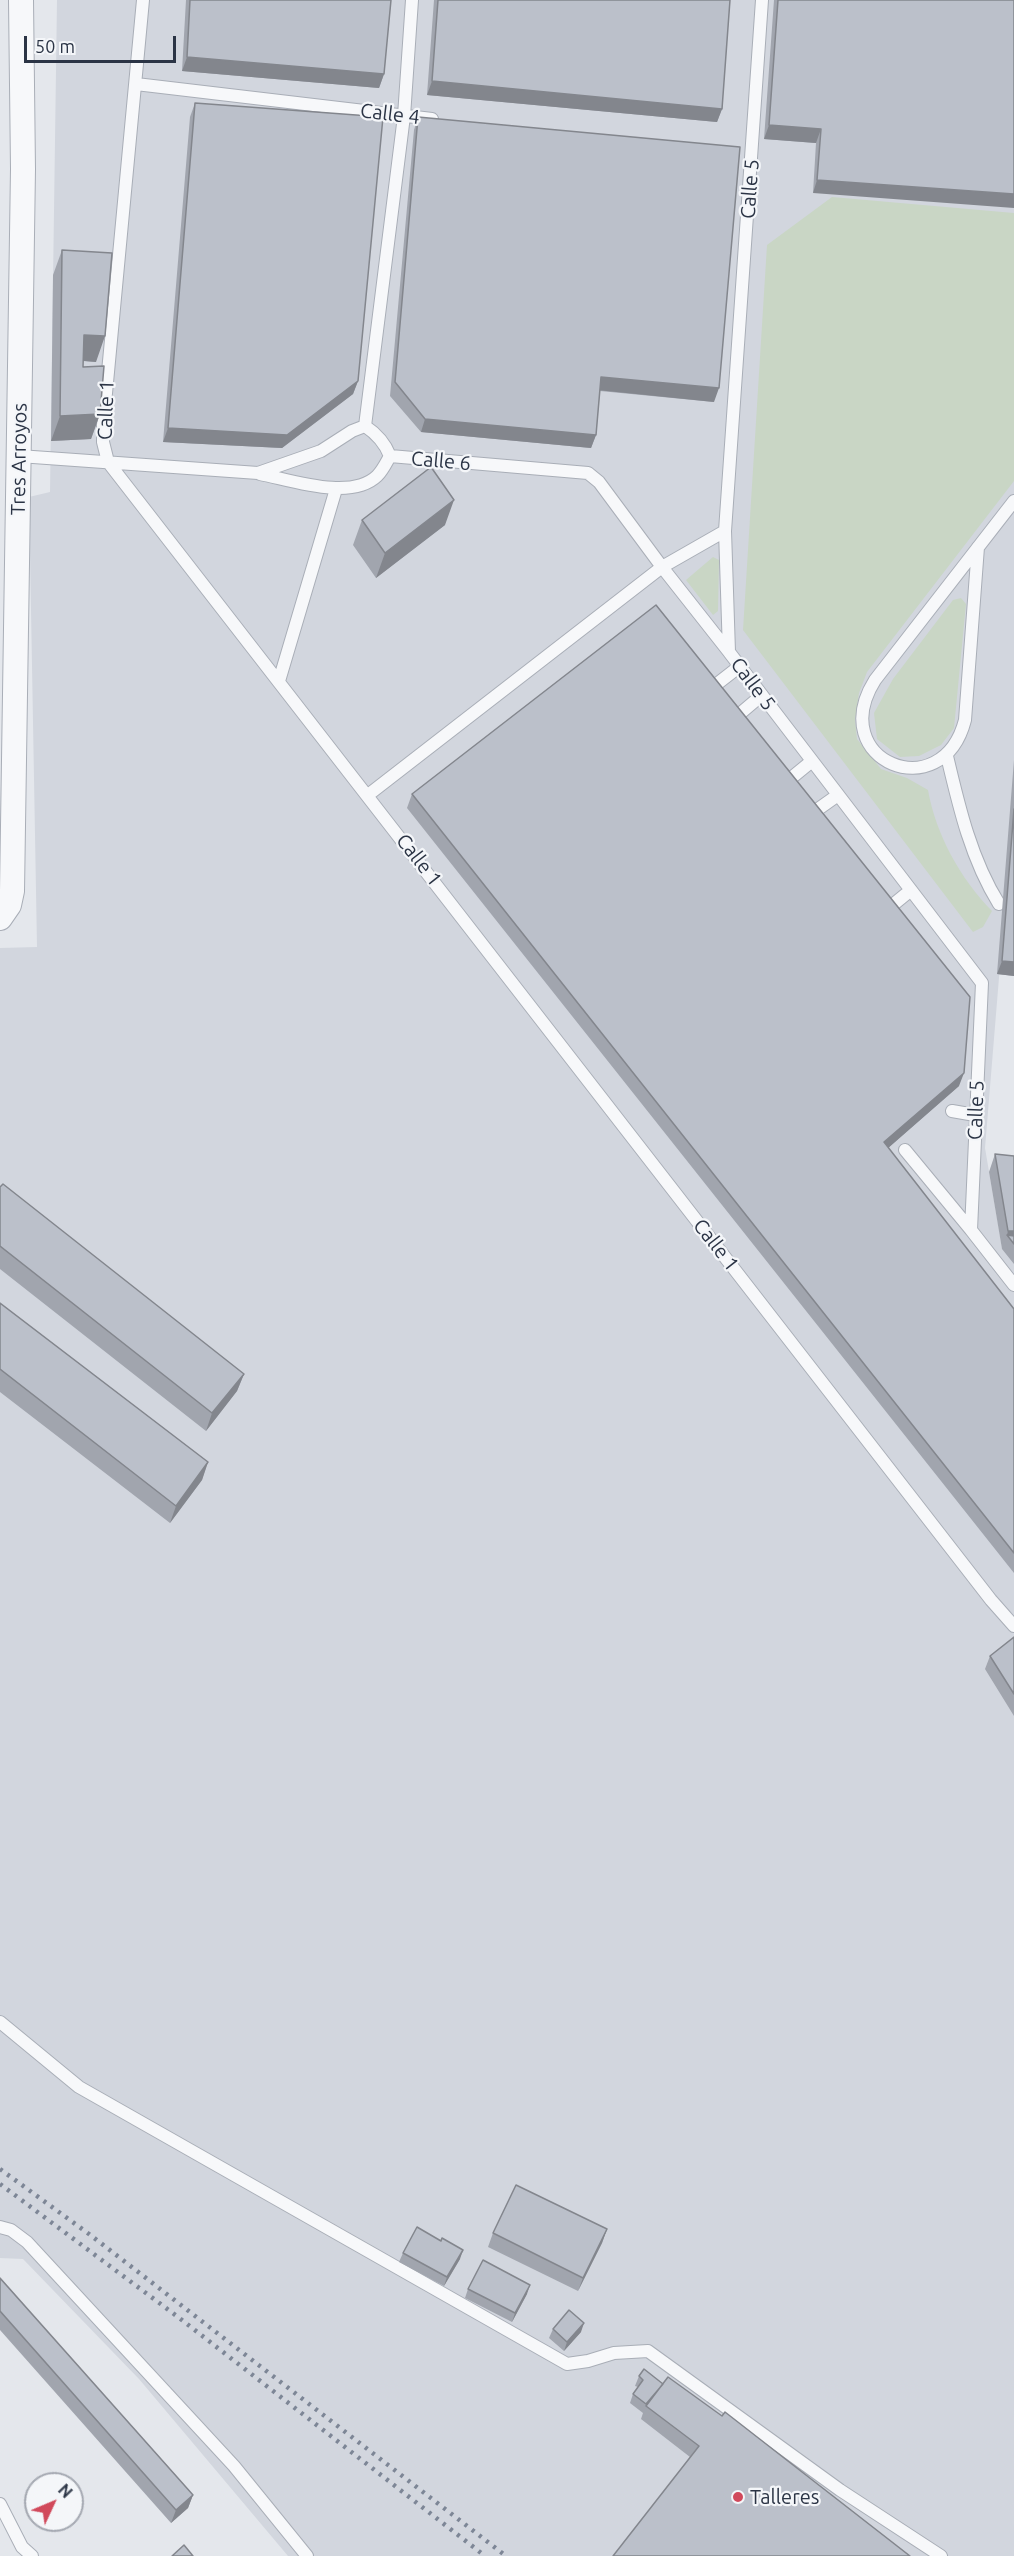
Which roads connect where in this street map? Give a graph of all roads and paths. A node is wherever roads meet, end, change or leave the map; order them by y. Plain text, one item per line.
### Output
1 (21, 0) edge
2 (143, 0) edge
3 (412, 0) edge
4 (762, 0) edge
5 (136, 84) junction
6 (404, 116) junction
7 (439, 120) edge
8 (11, 169) edge
9 (10, 343) edge
10 (365, 426) junction
11 (10, 456) edge
12 (390, 456) junction
13 (108, 462) junction
14 (258, 473) junction
15 (336, 489) junction
16 (1014, 501) edge
17 (725, 531) junction
18 (978, 547) junction
19 (662, 567) junction
20 (729, 652) junction
21 (740, 666) junction
22 (279, 681) junction
23 (713, 687) edge
24 (762, 695) junction
25 (735, 717) edge
26 (6, 745) edge
27 (947, 756) junction
28 (812, 761) junction
29 (790, 779) edge
30 (368, 795) junction
31 (837, 795) junction
32 (814, 812) edge
33 (911, 890) junction
34 (999, 904) dead end
35 (889, 908) edge
36 (1, 917) edge
37 (952, 1111) dead end
38 (975, 1115) junction
39 (905, 1150) dead end
40 (971, 1230) junction
41 (1014, 1285) edge
42 (1014, 1626) edge
43 (0, 2022) edge
44 (0, 2228) edge
45 (0, 2504) edge
46 (32, 2556) edge
47 (307, 2556) edge
48 (941, 2556) edge

1 - 8 street, Tres Arroyos
2 - 5 lane, Calle 1
3 - 6 lane
4 - 17 lane, Calle 5
5 - 6 lane, Calle 4
5 - 13 lane, Calle 1
6 - 7 lane, Calle 4
6 - 10 lane
8 - 9 street, Tres Arroyos
9 - 11 street, Tres Arroyos
10 - 12 lane, Calle 6
10 - 14 lane
11 - 13 lane
11 - 26 street, Tres Arroyos
12 - 15 lane
12 - 19 lane, Calle 6
13 - 14 lane
13 - 22 lane, Calle 1
14 - 15 lane
15 - 22 lane
16 - 18 lane
17 - 19 lane
17 - 20 lane, Calle 5
18 - 27 lane
18 - 27 lane
19 - 20 lane, Calle 6
19 - 30 lane
20 - 21 lane, Calle 5
21 - 23 lane
21 - 24 lane, Calle 5
22 - 30 lane, Calle 1
24 - 25 lane
24 - 28 lane, Calle 5
26 - 36 street, Tres Arroyos
27 - 34 lane
28 - 29 lane
28 - 31 lane, Calle 5
30 - 42 lane, Calle 1
31 - 32 lane
31 - 33 lane, Calle 5
33 - 35 lane
33 - 38 lane, Calle 5
37 - 38 lane
38 - 40 lane, Calle 5
39 - 40 lane
40 - 41 lane
43 - 48 lane
44 - 47 lane
45 - 46 lane

